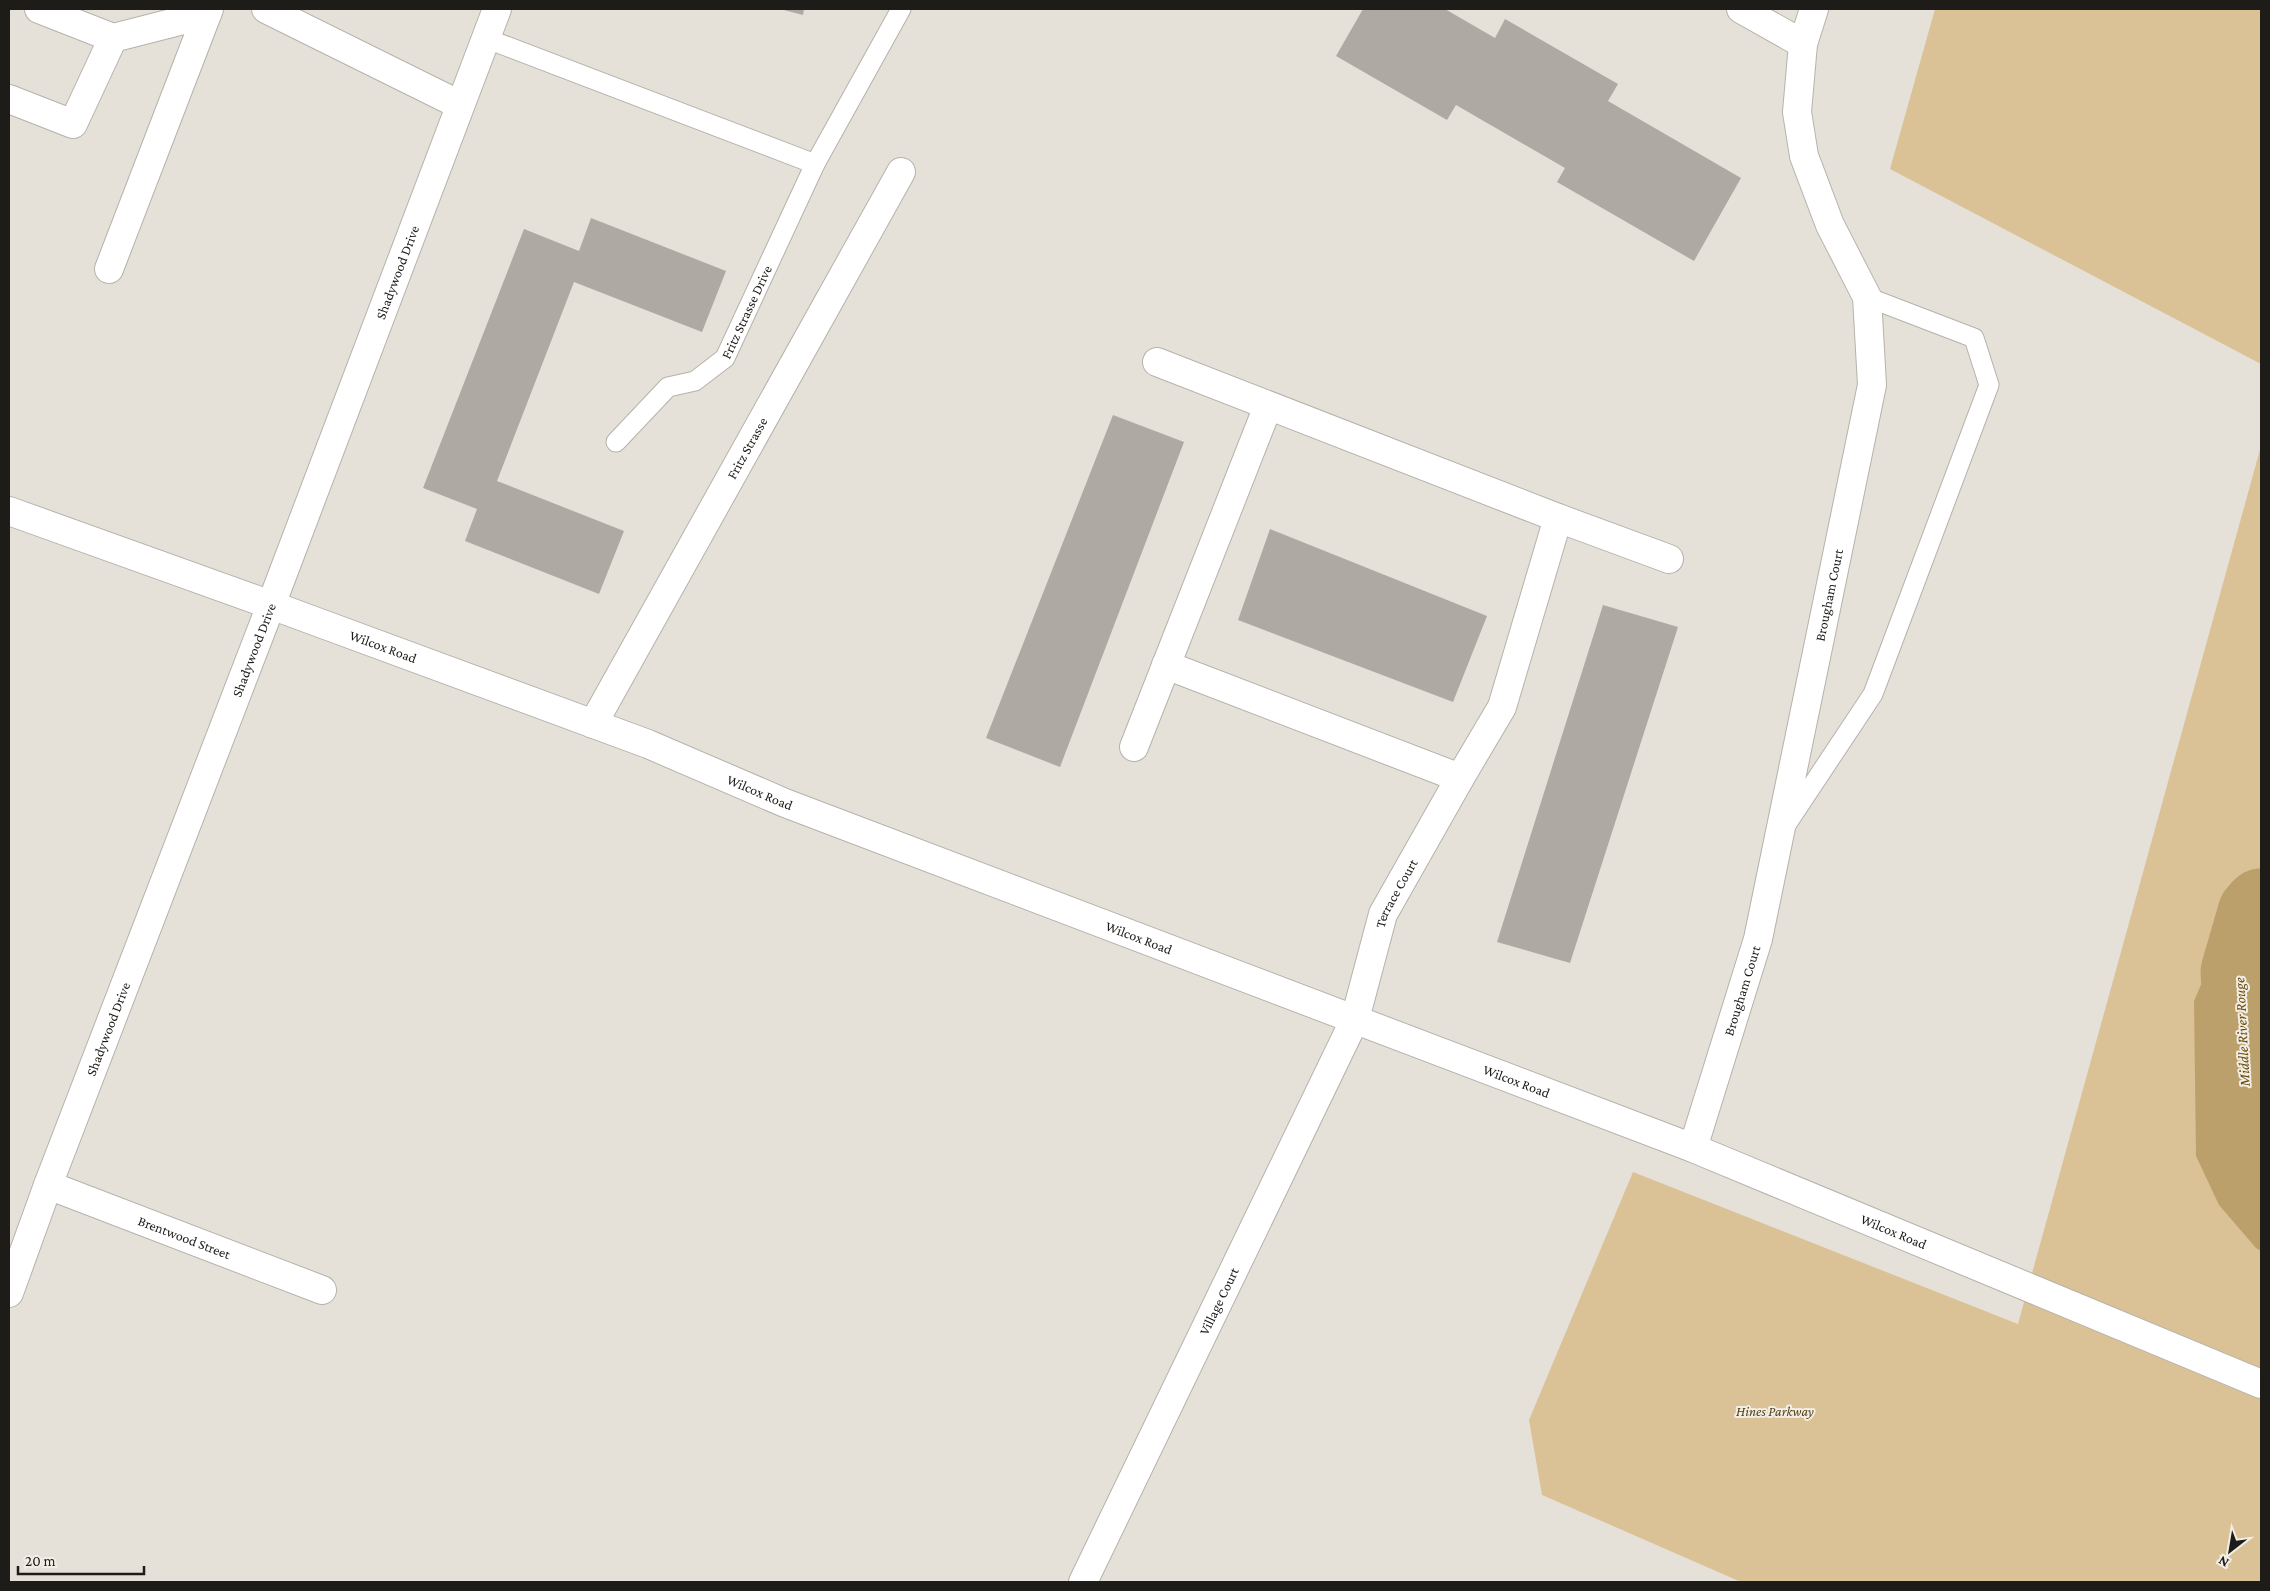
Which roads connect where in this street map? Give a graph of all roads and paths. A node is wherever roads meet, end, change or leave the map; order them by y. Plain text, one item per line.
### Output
1 (39, 9) edge
2 (266, 9) edge
3 (497, 9) edge
4 (1741, 9) edge
5 (1814, 9) edge
6 (899, 10) edge
7 (208, 11) edge
8 (113, 38) junction
9 (485, 38) junction
10 (1803, 44) junction
11 (9, 100) edge
12 (460, 105) junction
13 (815, 164) junction
14 (901, 172) dead end
15 (109, 269) dead end
16 (1867, 296) junction
17 (1157, 362) dead end
18 (1268, 406) junction
19 (616, 442) dead end
20 (9, 511) edge
21 (1558, 518) junction
22 (1669, 559) dead end
23 (271, 605) junction
24 (1166, 665) junction
25 (593, 724) junction
26 (1134, 747) dead end
27 (1460, 778) junction
28 (1779, 835) junction
29 (1356, 1019) junction
30 (1694, 1148) junction
31 (48, 1185) junction
32 (322, 1290) dead end
33 (9, 1293) edge
34 (2261, 1384) edge
35 (1083, 1582) edge

1 - 8 street
2 - 12 street
3 - 9 street, Shadywood Drive
4 - 10 street
5 - 10 street, Brougham Court
6 - 13 lane, Fritz Strasse Drive
7 - 8 street
7 - 15 street
8 - 11 street
9 - 12 street, Shadywood Drive
9 - 13 lane
10 - 16 street, Brougham Court
12 - 23 street, Shadywood Drive
13 - 19 lane, Fritz Strasse Drive
14 - 25 street, Fritz Strasse
16 - 28 street, Brougham Court
16 - 28 lane
17 - 18 street
18 - 21 street
18 - 24 street
20 - 23 street, Wilcox Road
21 - 22 street
21 - 27 street, Terrace Court
23 - 25 street, Wilcox Road
23 - 31 street, Shadywood Drive
24 - 26 street
24 - 27 street
25 - 29 street, Wilcox Road
27 - 29 street, Terrace Court
28 - 30 street, Brougham Court
29 - 30 street, Wilcox Road
29 - 35 street, Village Court
30 - 34 street, Wilcox Road
31 - 32 street, Brentwood Street
31 - 33 street, Shadywood Drive

